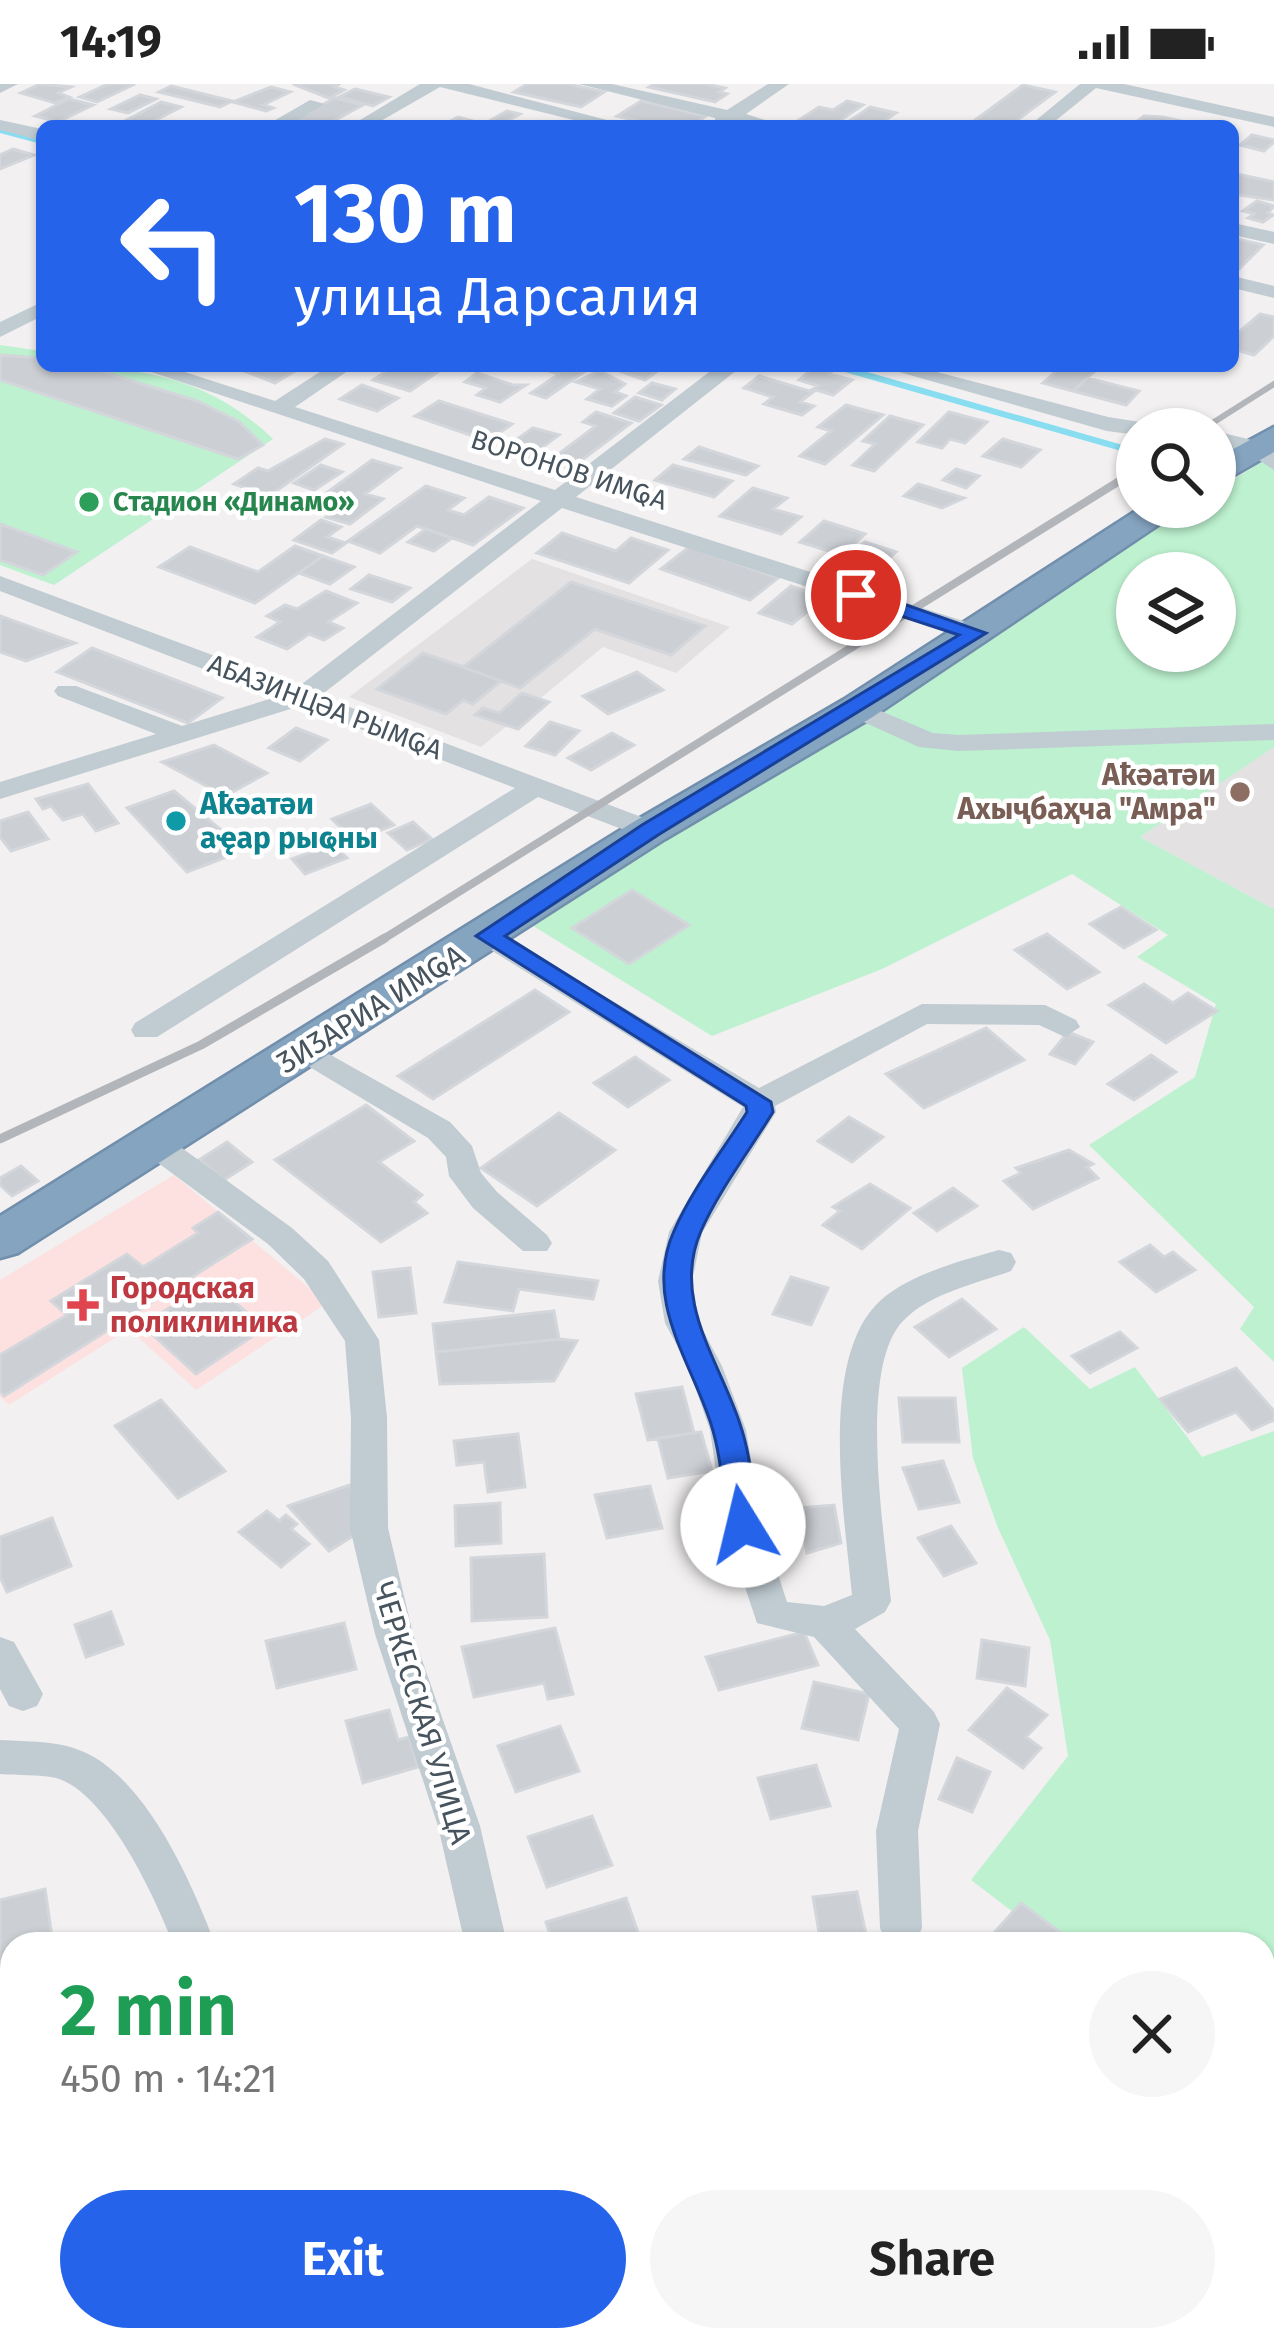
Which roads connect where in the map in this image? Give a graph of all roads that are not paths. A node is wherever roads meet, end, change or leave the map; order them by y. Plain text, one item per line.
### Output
1 (9, 84) edge
2 (433, 84) edge
3 (447, 84) edge
4 (588, 84) edge
5 (780, 84) edge
6 (1095, 84) edge
7 (0, 88) edge
8 (316, 104) dead end
9 (285, 120) edge
10 (370, 120) edge
11 (596, 120) edge
12 (719, 120) edge
13 (725, 120) edge
14 (1046, 120) edge
15 (1274, 122) edge
16 (0, 125) edge
17 (36, 134) edge
18 (1239, 230) edge
19 (1274, 238) edge
20 (1239, 283) edge
21 (1274, 292) edge
22 (36, 311) edge
23 (4, 326) edge
24 (36, 333) edge
25 (163, 372) edge
26 (335, 372) edge
27 (723, 372) edge
28 (912, 372) edge
29 (277, 409) junction
30 (1116, 425) edge
31 (1236, 442) edge
32 (1268, 449) edge
33 (1236, 465) edge
34 (562, 499) junction
35 (1135, 528) edge
36 (0, 583) edge
37 (976, 633) junction
38 (67, 691) dead end
39 (302, 698) junction
40 (857, 709) junction
41 (1274, 732) edge
42 (182, 735) junction
43 (535, 787) junction
44 (0, 791) edge
45 (650, 830) junction
46 (488, 936) junction
47 (1065, 1028) dead end
48 (146, 1030) dead end
49 (304, 1050) junction
50 (758, 1102) junction
51 (153, 1143) junction
52 (0, 1240) edge
53 (535, 1243) dead end
54 (999, 1262) dead end
55 (823, 1622) junction
56 (0, 1653) edge
57 (23, 1694) dead end
58 (0, 1756) edge
59 (901, 1928) dead end
60 (190, 1932) edge
61 (483, 1932) edge

1 - 7 street
2 - 10 street
3 - 11 street
4 - 12 street
5 - 13 street
6 - 14 street
6 - 15 street
8 - 9 street
16 - 17 street
18 - 19 street
20 - 21 street
22 - 23 street
23 - 24 street
25 - 29 street, ВОРОНОВ ИМҨА
26 - 29 street
27 - 34 street
28 - 30 street
29 - 34 street, ВОРОНОВ ИМҨА
31 - 32 street
32 - 33 highway
34 - 37 street, ВОРОНОВ ИМҨА
34 - 39 street
35 - 37 highway, ӠИӠАРИА ИМҨА
36 - 39 street, АБАЗИНЦӘА РЫМҨА
37 - 40 highway, ӠИӠАРИА ИМҨА
38 - 42 street
39 - 42 street
39 - 43 street, АБАЗИНЦӘА РЫМҨА
40 - 41 street
40 - 45 highway, ӠИӠАРИА ИМҨА
42 - 44 street
43 - 45 street, АБАЗИНЦӘА РЫМҨА
43 - 48 street
45 - 46 highway, ӠИӠАРИА ИМҨА
46 - 49 highway, ӠИӠАРИА ИМҨА
46 - 50 street
47 - 50 street
49 - 51 highway, ӠИӠАРИА ИМҨА
49 - 53 street
50 - 55 street
51 - 52 highway, ӠИӠАРИА ИМҨА
51 - 61 street, ЧЕРКЕССКАЯ УЛИЦА
54 - 55 street
55 - 59 street
56 - 57 street
58 - 60 street

